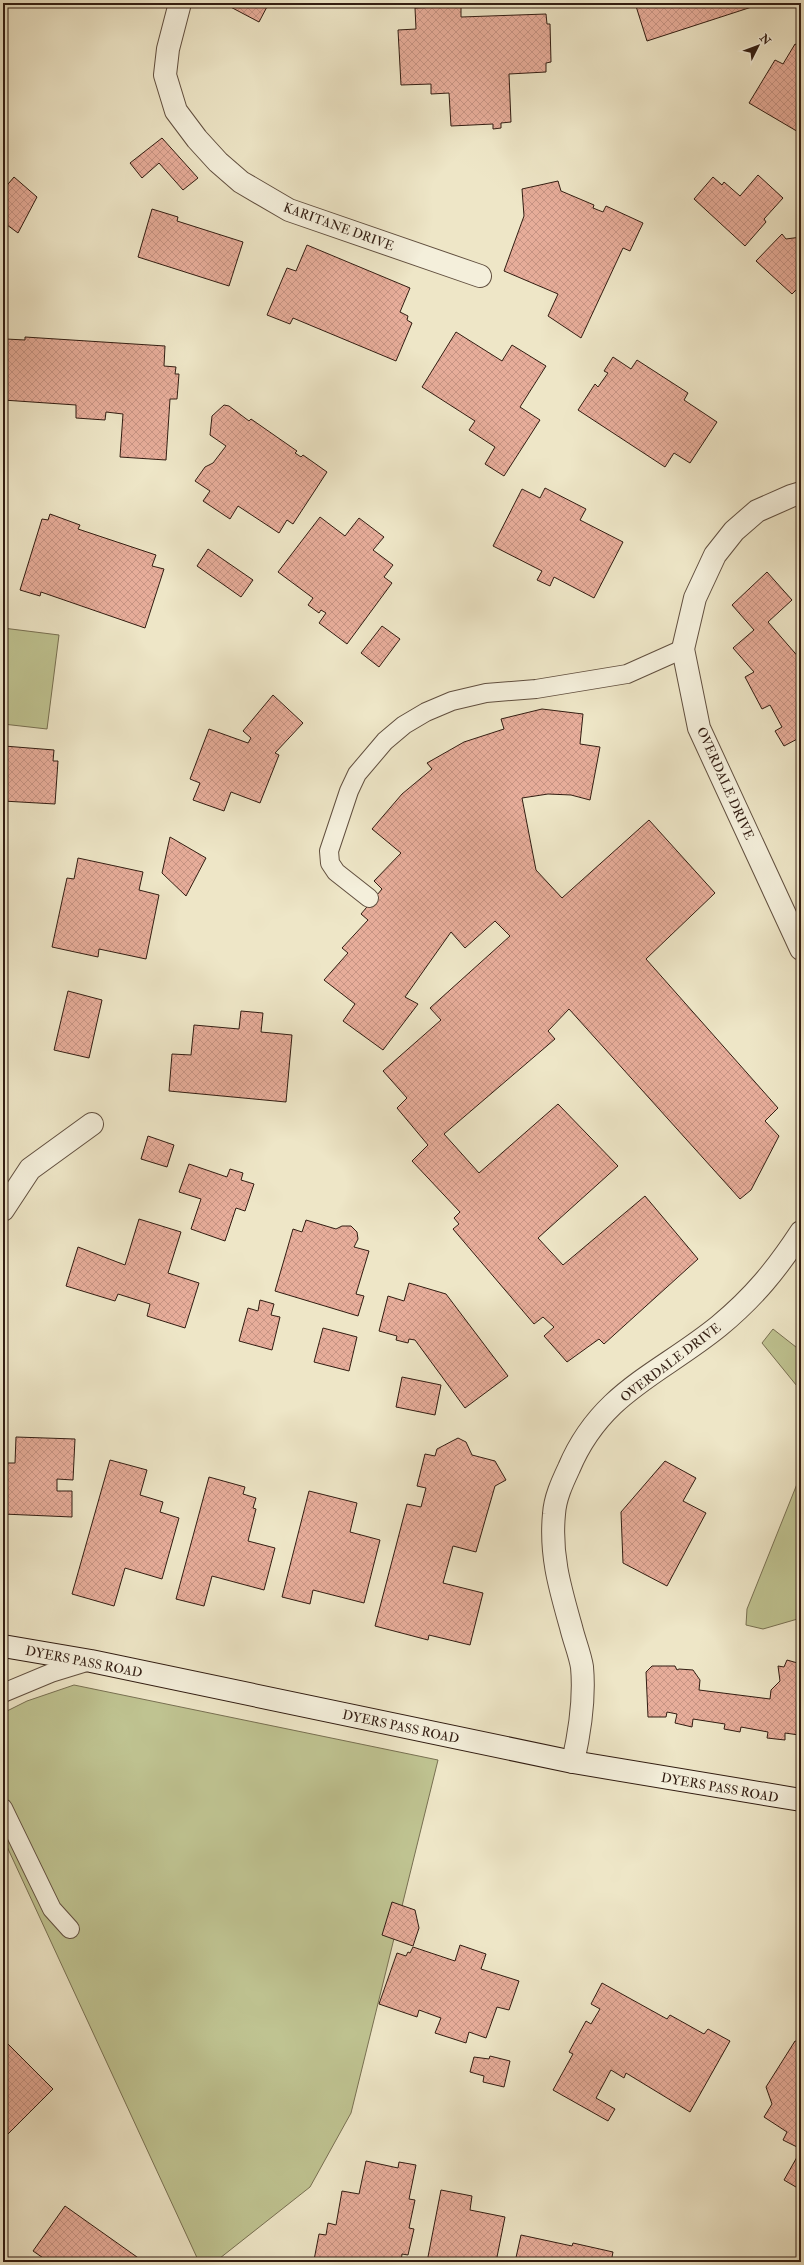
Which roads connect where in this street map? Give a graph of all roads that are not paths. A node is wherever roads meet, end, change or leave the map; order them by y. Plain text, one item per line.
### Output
1 (180, 3) edge
2 (480, 276) dead end
3 (801, 494) edge
4 (683, 650) junction
5 (369, 898) dead end
6 (801, 949) edge
7 (92, 1124) dead end
8 (3, 1210) edge
9 (801, 1232) edge
10 (3, 1646) edge
11 (91, 1661) junction
12 (3, 1693) edge
13 (573, 1762) junction
14 (801, 1800) edge
15 (3, 1808) edge
16 (70, 1929) dead end

1 - 2 street, KARITANE DRIVE
3 - 4 street, OVERDALE DRIVE
4 - 5 lane
4 - 6 street, OVERDALE DRIVE
7 - 8 street
9 - 13 street, OVERDALE DRIVE
10 - 11 street, DYERS PASS ROAD
11 - 12 lane
11 - 13 street, DYERS PASS ROAD
13 - 14 street, DYERS PASS ROAD
15 - 16 lane

